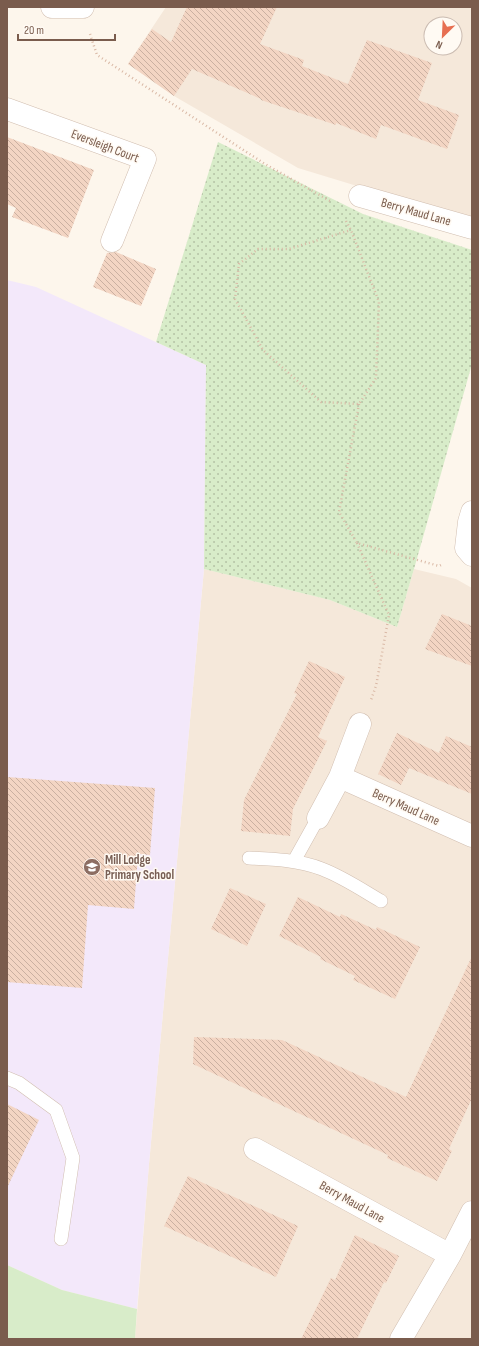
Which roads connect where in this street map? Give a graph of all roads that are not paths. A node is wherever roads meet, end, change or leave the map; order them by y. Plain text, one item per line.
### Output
1 (52, 7) edge
2 (83, 7) edge
3 (80, 8) edge
4 (7, 109) edge
5 (360, 196) road end
6 (472, 228) edge
7 (112, 241) dead end
8 (472, 512) edge
9 (469, 551) edge
10 (360, 724) road end
11 (340, 777) junction
12 (318, 818) joint
13 (472, 836) edge
14 (249, 858) dead end
15 (294, 861) junction
16 (381, 901) dead end
17 (7, 1078) edge
18 (255, 1149) dead end
19 (472, 1212) edge
20 (61, 1239) dead end
21 (450, 1255) junction
22 (401, 1339) edge

1 - 3 street
2 - 3 street
4 - 7 street, Eversleigh Court
5 - 6 street, Berry Maud Lane
8 - 9 street
10 - 11 street
11 - 12 street
11 - 13 street, Berry Maud Lane
12 - 15 lane
14 - 15 lane
15 - 16 lane
17 - 20 lane
18 - 21 street, Berry Maud Lane
19 - 21 street
21 - 22 street

